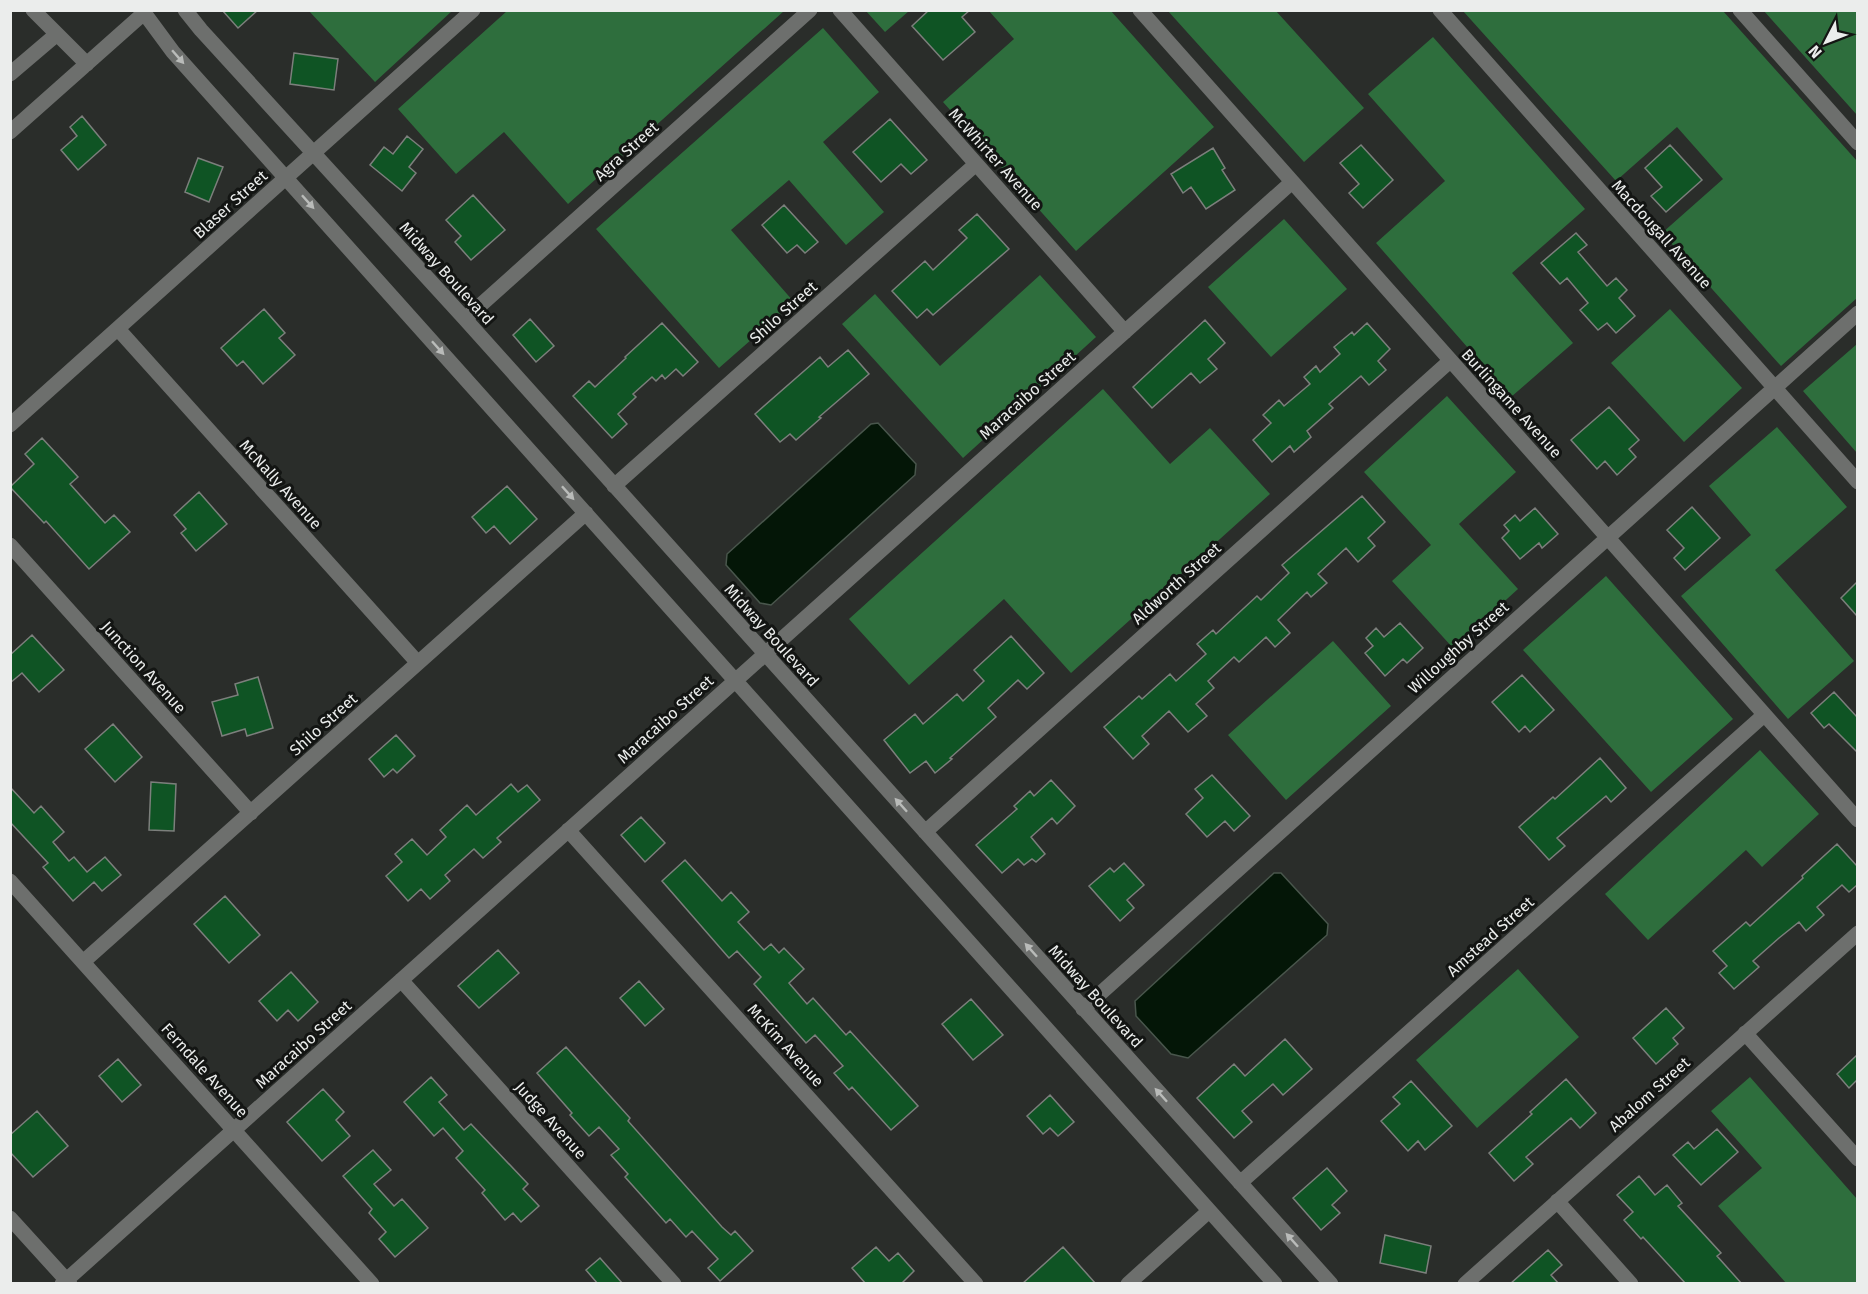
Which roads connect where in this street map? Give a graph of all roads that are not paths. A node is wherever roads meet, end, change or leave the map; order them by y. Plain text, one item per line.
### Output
1 (33, 10) edge
2 (185, 10) edge
3 (473, 10) edge
4 (810, 10) edge
5 (840, 10) edge
6 (1140, 10) edge
7 (1440, 10) edge
8 (1740, 10) edge
9 (143, 12) edge
10 (57, 34) junction
11 (87, 64) junction
12 (10, 74) edge
13 (10, 132) edge
14 (1857, 143) edge
15 (314, 153) junction
16 (976, 164) junction
17 (286, 178) junction
18 (1292, 182) junction
19 (1857, 314) edge
20 (465, 319) junction
21 (118, 329) junction
22 (1125, 332) junction
23 (1450, 360) junction
24 (1774, 388) junction
25 (10, 425) edge
26 (1857, 482) edge
27 (614, 486) junction
28 (586, 513) junction
29 (1607, 537) junction
30 (10, 545) edge
31 (765, 654) junction
32 (418, 663) junction
33 (736, 680) junction
34 (1764, 715) junction
35 (251, 813) junction
36 (1857, 820) edge
37 (568, 830) junction
38 (925, 832) junction
39 (10, 881) edge
40 (1857, 933) edge
41 (83, 962) junction
42 (401, 980) junction
43 (1083, 1008) junction
44 (1745, 1033) junction
45 (234, 1130) junction
46 (1857, 1159) edge
47 (1240, 1183) junction
48 (1557, 1201) junction
49 (1209, 1211) junction
50 (10, 1218) edge
51 (66, 1282) edge
52 (372, 1284) edge
53 (674, 1284) edge
54 (976, 1284) edge
55 (1128, 1284) edge
56 (1275, 1284) edge
57 (1331, 1284) edge
58 (1465, 1284) edge
59 (1631, 1284) edge

1 - 10 street
2 - 15 street, Midway Boulevard
3 - 15 street, Blaser Street
4 - 20 street, Agra Street
5 - 16 street, McWhirter Avenue
6 - 18 street, Burlingame Avenue
7 - 24 street, Macdougall Avenue
8 - 14 street
9 - 11 street
9 -> 17 street
10 - 11 street
10 - 12 street
11 - 13 street
15 - 17 street, Blaser Street
15 - 20 street, Midway Boulevard
16 - 22 street, McWhirter Avenue
16 - 27 street, Shilo Street
17 - 21 street, Blaser Street
17 -> 28 street
18 - 22 street, Maracaibo Street
18 - 23 street, Burlingame Avenue
19 - 24 street, Willoughby Street
20 - 27 street, Midway Boulevard
21 - 25 street, Blaser Street
21 - 32 street, McNally Avenue
22 - 31 street, Maracaibo Street
23 - 29 street, Burlingame Avenue
23 - 38 street, Aldworth Street
24 - 26 street, Macdougall Avenue
24 - 29 street, Willoughby Street
27 - 31 street, Midway Boulevard
28 - 32 street, Shilo Street
28 - 33 street
29 - 34 street, Burlingame Avenue
29 - 43 street, Willoughby Street
30 - 35 street, Junction Avenue
31 - 33 street, Maracaibo Street
38 -> 31 street, Midway Boulevard
32 - 35 street, Shilo Street
33 - 37 street, Maracaibo Street
33 - 49 street
34 - 36 street, Burlingame Avenue
34 - 47 street, Amstead Street
35 - 41 street, Shilo Street
37 - 42 street, Maracaibo Street
37 - 54 street, McKim Avenue
43 -> 38 street, Midway Boulevard
39 - 41 street, Ferndale Avenue
40 - 44 street, Abalom Street
41 - 45 street, Ferndale Avenue
42 - 45 street, Maracaibo Street
42 - 53 street, Judge Avenue
47 -> 43 street, Midway Boulevard
44 - 46 street
44 - 48 street, Abalom Street
45 - 51 street, Maracaibo Street
45 - 52 street, Ferndale Avenue
57 -> 47 street, Midway Boulevard
48 - 58 street, Abalom Street
48 - 59 street
49 - 55 street
49 - 56 street
50 - 51 street

